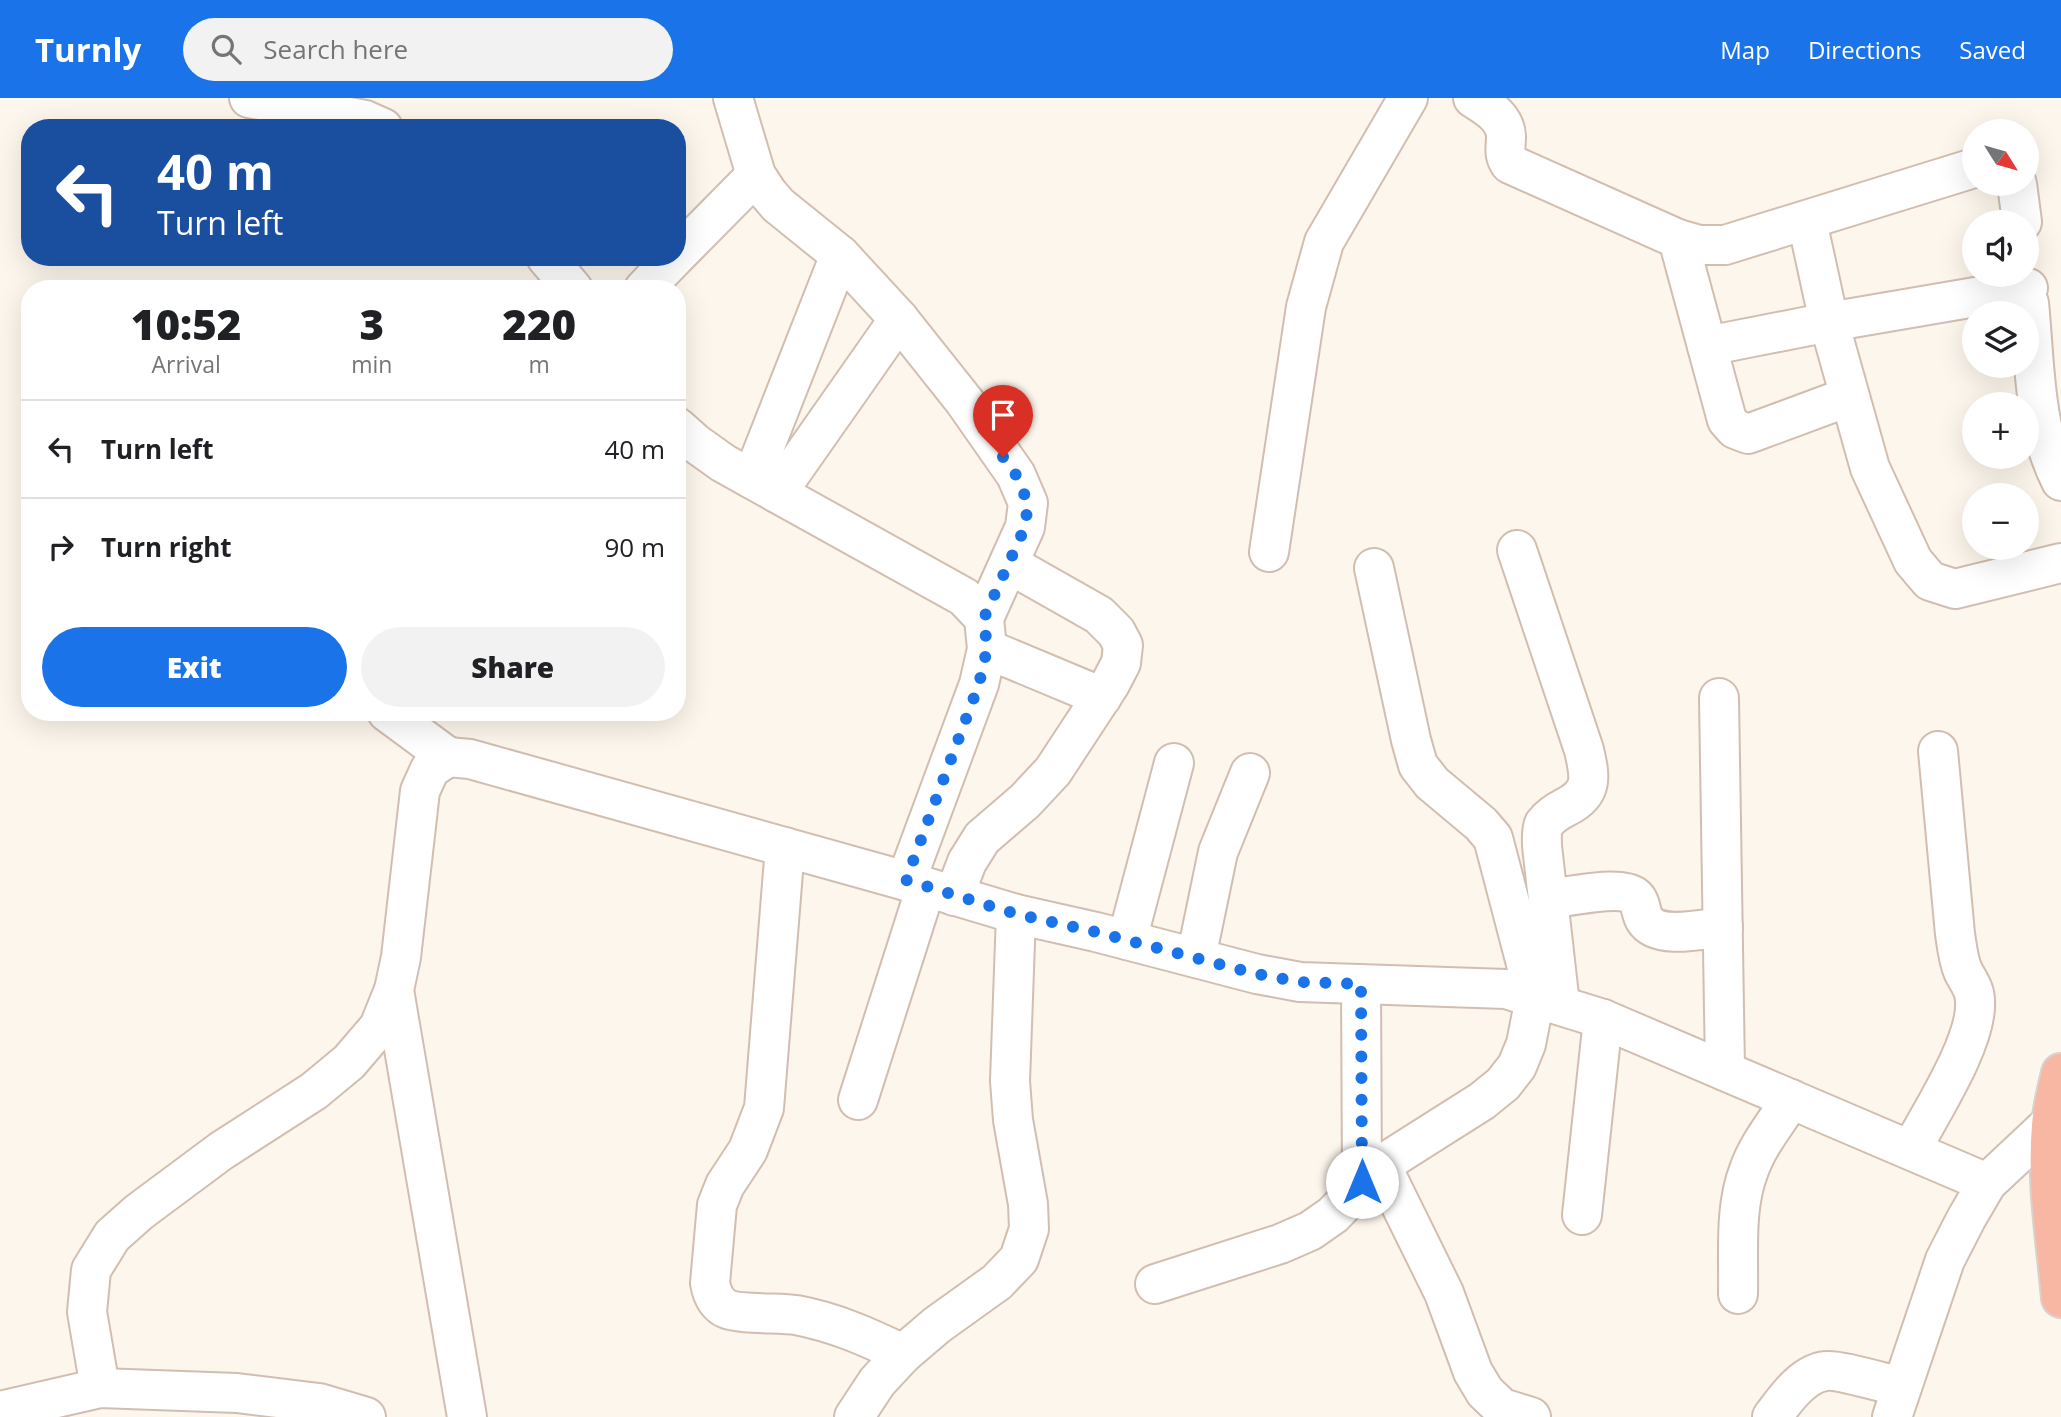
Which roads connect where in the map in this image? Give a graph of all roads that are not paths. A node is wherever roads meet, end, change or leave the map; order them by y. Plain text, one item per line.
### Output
1 (249, 98) edge
2 (733, 98) edge
3 (1408, 98) edge
4 (1473, 98) edge
5 (360, 119) edge
6 (1962, 172) edge
7 (756, 175) junction
8 (1807, 220) junction
9 (1678, 239) junction
10 (686, 246) edge
11 (840, 255) junction
12 (554, 266) edge
13 (666, 266) edge
14 (565, 280) edge
15 (653, 280) edge
16 (2028, 288) edge
17 (900, 319) junction
18 (1829, 322) junction
19 (2061, 326) edge
20 (1707, 346) junction
21 (1848, 397) junction
22 (686, 435) edge
23 (2061, 481) edge
24 (764, 486) junction
25 (1517, 550) dead end
26 (1269, 552) dead end
27 (2061, 563) edge
28 (1009, 564) junction
29 (1374, 568) dead end
30 (986, 634) junction
31 (1102, 697) junction
32 (1719, 698) dead end
33 (399, 721) edge
34 (1938, 751) dead end
35 (448, 757) junction
36 (1174, 764) dead end
37 (1250, 773) dead end
38 (786, 847) junction
39 (929, 888) junction
40 (1548, 900) junction
41 (1016, 914) junction
42 (1723, 927) junction
43 (1126, 940) junction
44 (1196, 958) junction
45 (1361, 984) junction
46 (394, 990) junction
47 (1547, 1001) junction
48 (1603, 1019) junction
49 (1725, 1071) junction
50 (2061, 1073) edge
51 (858, 1100) dead end
52 (1791, 1100) junction
53 (2051, 1123) junction
54 (1911, 1150) junction
55 (1371, 1174) junction
56 (1987, 1183) junction
57 (2056, 1196) edge
58 (1582, 1215) dead end
59 (1155, 1284) dead end
60 (1738, 1294) dead end
61 (2061, 1298) edge
62 (903, 1354) junction
63 (100, 1388) junction
64 (1897, 1402) edge
65 (322, 1410) edge
66 (0, 1411) edge
67 (366, 1417) edge
68 (467, 1417) edge
69 (854, 1417) edge
70 (1531, 1417) edge
71 (1772, 1417) edge

1 - 5 street
2 - 7 street
3 - 26 street
4 - 9 street
6 - 8 street
7 - 10 street
7 - 11 street
8 - 9 street
8 - 18 street
9 - 20 street
11 - 17 street
11 - 24 street
12 - 14 street
13 - 15 street
16 - 18 street
16 - 19 street
16 - 23 street
17 - 24 street
17 - 28 street
18 - 20 street
18 - 21 street
20 - 21 street
21 - 27 street
22 - 24 street
24 - 30 street
25 - 40 street
28 - 30 street
28 - 31 street
29 - 47 street
30 - 31 street
30 - 39 street
31 - 39 street
32 - 42 street
33 - 35 street
34 - 54 street
35 - 38 street
35 - 46 street
36 - 43 street
37 - 44 street
38 - 39 street
38 - 62 street
39 - 41 street
39 - 51 street
40 - 42 street
40 - 47 street
41 - 43 street
41 - 62 street
42 - 49 street
43 - 44 street
44 - 45 street
45 - 47 street
45 - 55 street
46 - 63 street
46 - 68 street
47 - 48 street
47 - 55 street
48 - 49 street
48 - 58 street
49 - 52 street
50 - 53 highway
52 - 54 street
52 - 60 street
53 - 56 street
53 - 57 highway
54 - 56 street
55 - 59 street
55 - 70 street
56 - 64 street
57 - 61 highway
62 - 69 street
63 - 65 street
63 - 66 street
64 - 71 street
65 - 67 street

